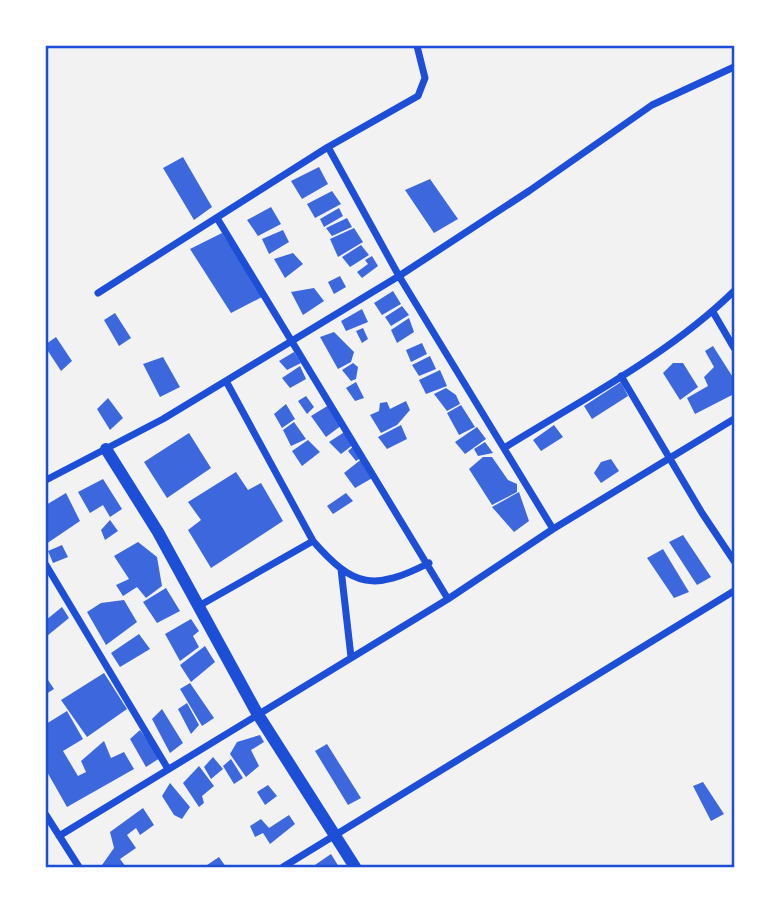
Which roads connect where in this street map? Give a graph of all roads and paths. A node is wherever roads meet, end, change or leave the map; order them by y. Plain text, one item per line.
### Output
1 (417, 46) edge
2 (734, 67) edge
3 (328, 147) junction
4 (217, 218) junction
5 (399, 276) junction
6 (734, 291) edge
7 (98, 293) dead end
8 (713, 312) junction
9 (293, 340) junction
10 (734, 348) edge
11 (621, 376) junction
12 (226, 381) junction
13 (734, 419) edge
14 (504, 448) junction
15 (106, 449) junction
16 (669, 457) junction
17 (46, 480) edge
18 (553, 530) junction
19 (313, 541) junction
20 (734, 561) edge
21 (429, 563) junction
22 (46, 565) edge
23 (341, 569) junction
24 (734, 591) edge
25 (448, 599) junction
26 (197, 607) junction
27 (351, 657) junction
28 (257, 713) junction
29 (168, 769) junction
30 (46, 815) edge
31 (59, 836) junction
32 (337, 837) junction
33 (79, 867) edge
34 (284, 867) edge
35 (355, 867) edge

1 - 3 street
2 - 5 street
3 - 4 street
3 - 5 street
4 - 7 street
4 - 9 street
5 - 9 street
5 - 14 street
6 - 8 street
8 - 10 street
8 - 11 street
9 - 12 street
9 - 21 street
11 - 14 street
11 - 16 street
12 - 15 street
12 - 19 street
13 - 16 street
14 - 18 street
15 - 17 street
15 - 26 street
16 - 18 street
16 - 20 street
18 - 25 street
19 - 23 street
19 - 26 street
21 - 23 street
21 - 25 street
22 - 29 street
23 - 27 street
24 - 32 street
25 - 27 street
26 - 28 street
27 - 28 street
28 - 29 street
28 - 32 street
29 - 31 street
30 - 31 street
31 - 33 street
32 - 34 street
32 - 35 street

